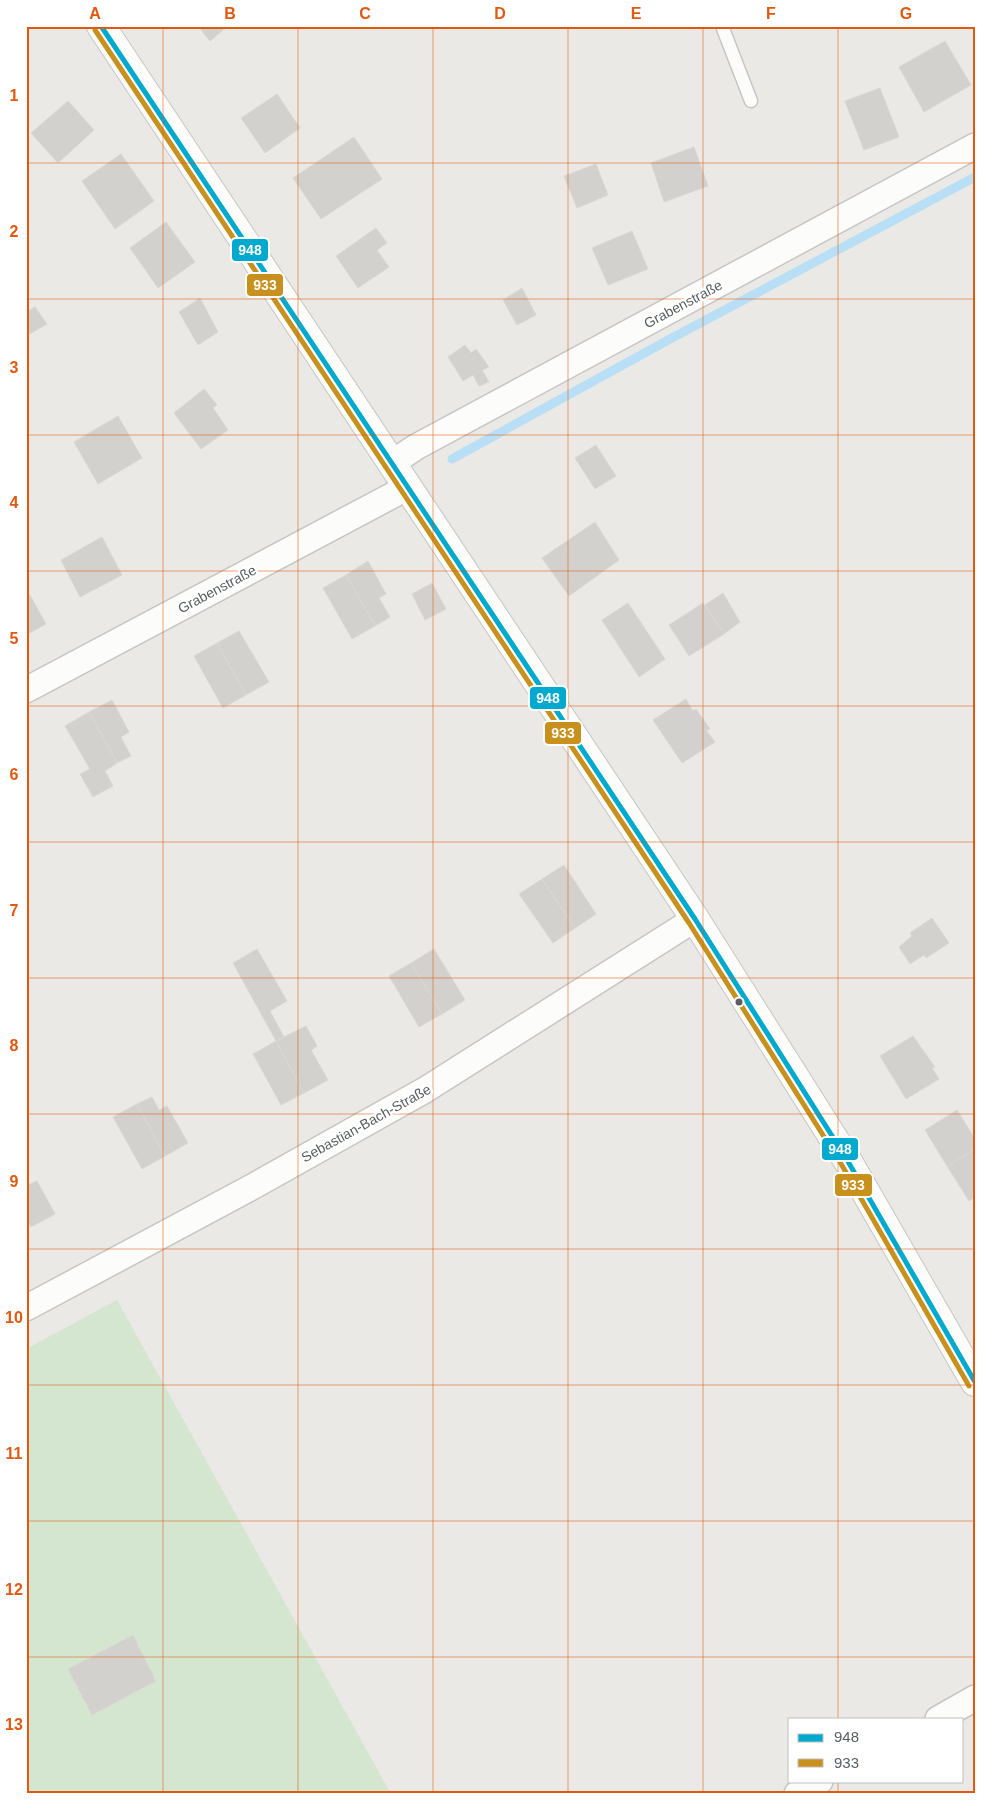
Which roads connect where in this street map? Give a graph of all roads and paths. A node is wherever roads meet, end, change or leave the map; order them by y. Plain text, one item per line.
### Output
1 (100, 26) edge
2 (722, 26) edge
3 (751, 101) dead end
4 (975, 146) edge
5 (392, 463) junction
6 (407, 485) junction
7 (26, 690) edge
8 (696, 919) junction
9 (26, 1308) edge
10 (975, 1382) edge
11 (975, 1698) edge
12 (940, 1718) edge
13 (818, 1782) edge
14 (796, 1794) edge

1 - 5 street
2 - 3 lane
4 - 5 street, Grabenstraße
5 - 6 street
6 - 7 street, Grabenstraße
6 - 8 street
8 - 9 street, Sebastian-Bach-Straße
8 - 10 street
11 - 12 street
13 - 14 street

